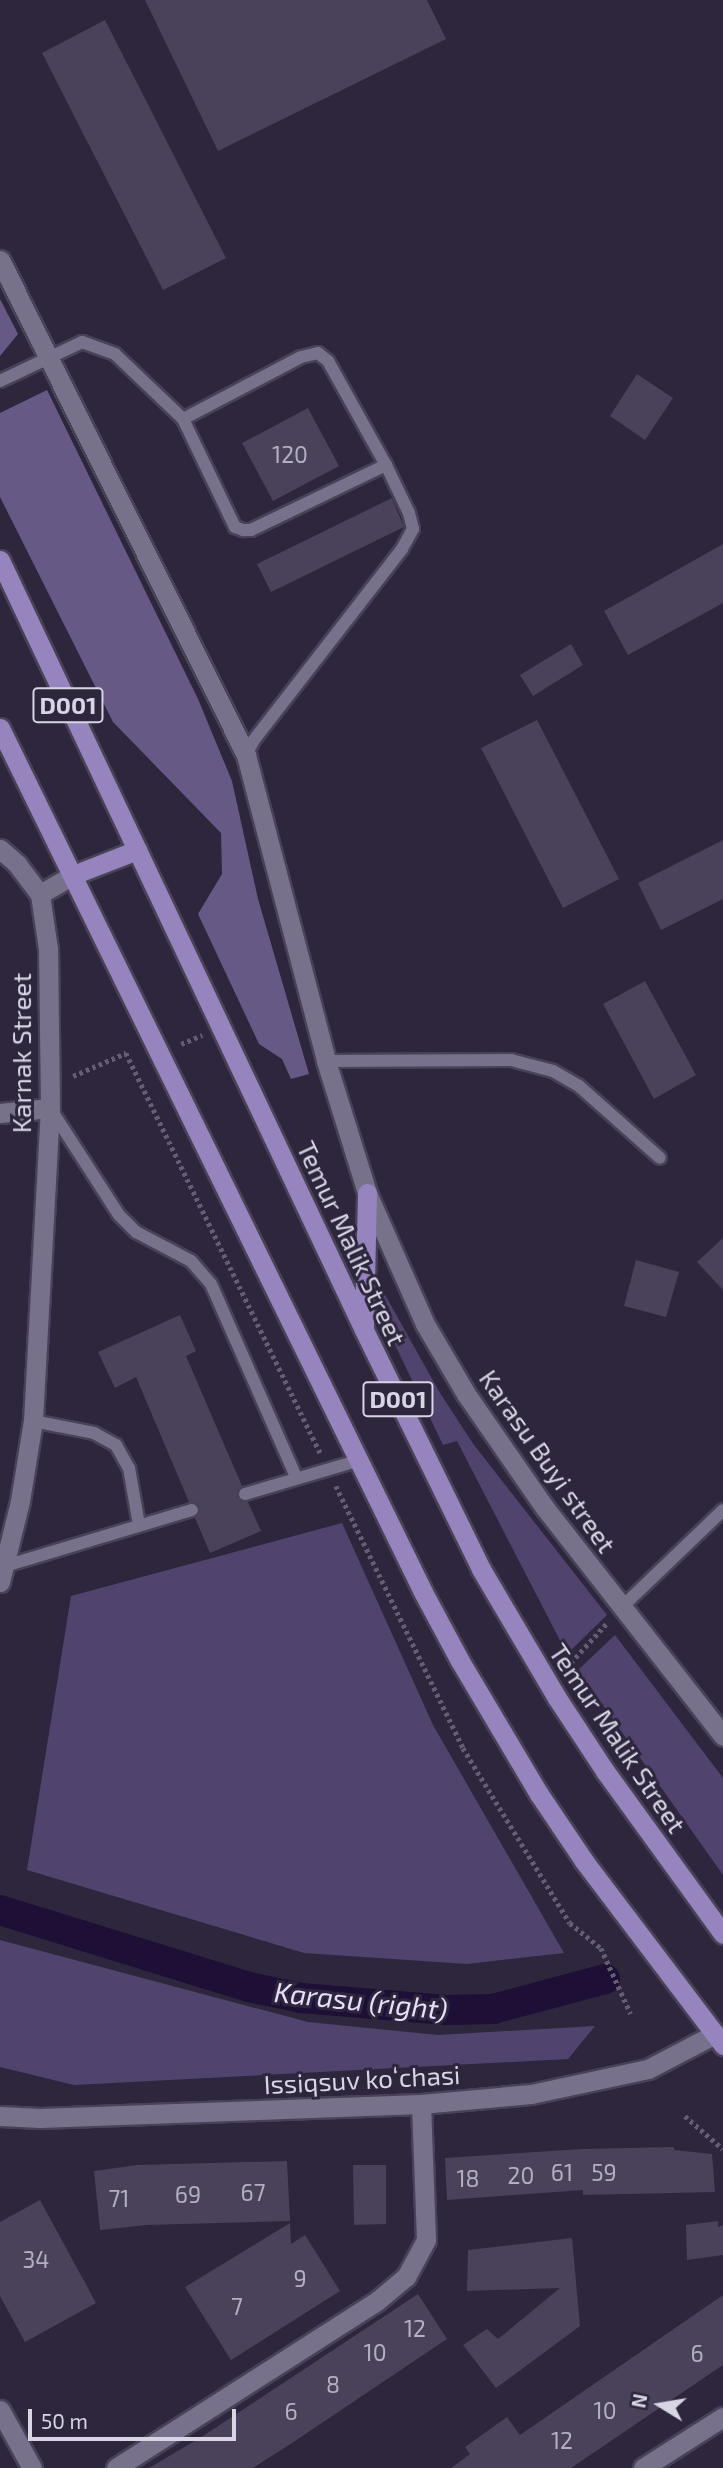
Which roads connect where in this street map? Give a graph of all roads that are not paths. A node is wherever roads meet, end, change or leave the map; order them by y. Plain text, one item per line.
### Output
1 (0, 260) edge
2 (47, 358) junction
3 (0, 381) edge
4 (183, 419) junction
5 (386, 466) junction
6 (0, 560) edge
7 (0, 728) edge
8 (246, 755) junction
9 (0, 849) edge
10 (137, 850) junction
11 (73, 875) junction
12 (40, 894) junction
13 (326, 1061) junction
14 (50, 1108) junction
15 (0, 1113) edge
16 (660, 1158) dead end
17 (367, 1193) junction
18 (364, 1330) junction
19 (33, 1421) junction
20 (360, 1461) junction
21 (296, 1478) junction
22 (245, 1493) dead end
23 (192, 1510) dead end
24 (723, 1510) edge
25 (139, 1525) junction
26 (2, 1574) edge
27 (622, 1607) junction
28 (723, 1736) edge
29 (717, 1926) edge
30 (719, 2040) edge
31 (421, 2104) junction
32 (0, 2116) edge
33 (0, 2410) edge
34 (723, 2417) edge
35 (32, 2468) edge
36 (116, 2468) edge
37 (643, 2468) edge

1 - 2 street, Karasu Buyi street
2 - 3 lane
2 - 4 lane
2 - 8 street, Karasu Buyi street
4 - 5 lane
4 - 5 lane
5 - 8 lane
6 - 10 highway, Temur Malik Street / D001
7 - 11 highway, D001
8 - 13 street, Karasu Buyi street
9 - 12 street
10 - 11 highway
10 - 18 highway, Temur Malik Street / D001
11 - 12 street
11 - 20 highway, D001
12 - 14 street, Karnak Street
13 - 16 lane
13 - 17 street, Karasu Buyi street
14 - 15 street
14 - 19 street, Karnak Street
14 - 21 lane
17 - 18 highway
17 - 27 street, Karasu Buyi street
18 - 29 highway, Temur Malik Street / D001
19 - 25 lane
19 - 26 street, Karnak Street
20 - 21 lane
20 - 30 highway, D001
21 - 22 lane
23 - 25 lane
24 - 27 lane
25 - 26 lane
27 - 28 street, Karasu Buyi street
30 - 31 street, Issiqsuv koʻchasi
31 - 32 street, Issiqsuv koʻchasi
31 - 36 street
33 - 35 street
34 - 37 street

